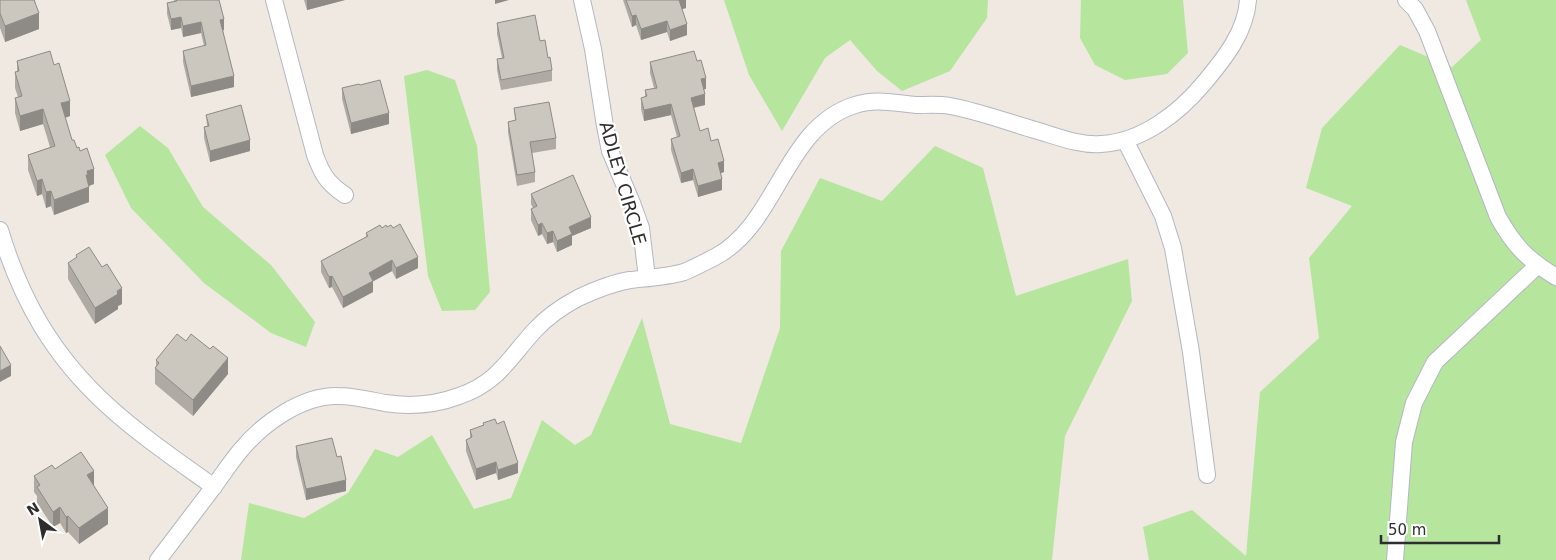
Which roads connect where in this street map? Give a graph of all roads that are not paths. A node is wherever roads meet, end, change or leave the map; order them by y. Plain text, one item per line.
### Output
1 (274, 0) edge
2 (582, 0) edge
3 (1248, 0) edge
4 (1406, 0) edge
5 (1125, 140) junction
6 (345, 195) dead end
7 (0, 230) edge
8 (1538, 265) junction
9 (647, 278) junction
10 (1556, 278) edge
11 (1208, 475) dead end
12 (214, 487) junction
13 (158, 560) edge
14 (1395, 560) edge

1 - 6 street
2 - 9 street, ADLEY CIRCLE
3 - 5 street
4 - 8 street
5 - 9 street
5 - 11 street
7 - 12 street
8 - 10 street
8 - 14 street
9 - 12 street
12 - 13 street

